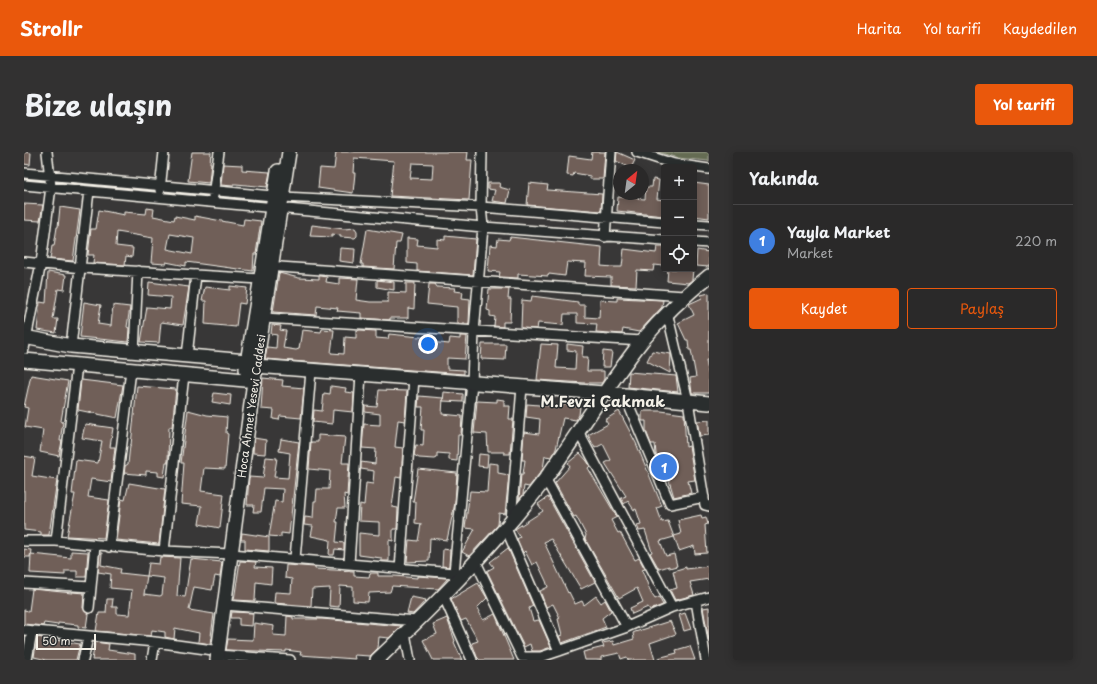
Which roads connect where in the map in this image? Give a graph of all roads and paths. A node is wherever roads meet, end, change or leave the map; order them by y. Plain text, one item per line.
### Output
1 (47, 152) edge
2 (164, 152) edge
3 (219, 152) edge
4 (282, 152) edge
5 (289, 152) edge
6 (482, 152) edge
7 (611, 152) edge
8 (637, 152) edge
9 (709, 168) edge
10 (24, 173) edge
11 (49, 175) junction
12 (24, 185) edge
13 (161, 186) junction
14 (51, 187) junction
15 (214, 190) junction
16 (89, 191) junction
17 (160, 197) junction
18 (213, 202) junction
19 (278, 202) junction
20 (481, 207) junction
21 (607, 218) junction
22 (661, 222) edge
23 (697, 224) edge
24 (709, 225) edge
25 (483, 227) junction
26 (605, 237) junction
27 (661, 240) edge
28 (697, 242) edge
29 (709, 243) edge
30 (24, 262) edge
31 (41, 263) junction
32 (267, 266) junction
33 (80, 268) junction
34 (138, 271) junction
35 (196, 275) junction
36 (709, 276) edge
37 (260, 280) junction
38 (478, 281) junction
39 (684, 296) junction
40 (667, 312) junction
41 (264, 318) junction
42 (474, 332) junction
43 (25, 341) edge
44 (642, 341) junction
45 (71, 346) junction
46 (134, 352) junction
47 (187, 356) junction
48 (24, 360) edge
49 (252, 364) junction
50 (76, 365) junction
51 (131, 370) junction
52 (311, 371) junction
53 (361, 374) junction
54 (184, 375) junction
55 (414, 378) junction
56 (245, 380) junction
57 (472, 382) junction
58 (522, 387) junction
59 (604, 393) junction
60 (625, 396) junction
61 (688, 401) junction
62 (709, 403) edge
63 (578, 431) junction
64 (545, 478) junction
65 (704, 497) junction
66 (709, 506) edge
67 (508, 523) junction
68 (24, 541) edge
69 (56, 541) junction
70 (95, 546) junction
71 (109, 547) junction
72 (164, 551) junction
73 (228, 554) junction
74 (295, 559) junction
75 (475, 560) junction
76 (348, 564) junction
77 (400, 569) junction
78 (455, 578) junction
79 (24, 583) edge
80 (91, 587) junction
81 (443, 594) junction
82 (709, 597) edge
83 (696, 601) junction
84 (225, 606) junction
85 (672, 607) junction
86 (89, 608) dead end
87 (417, 621) junction
88 (627, 627) junction
89 (28, 631) edge
90 (405, 633) junction
91 (88, 637) junction
92 (155, 642) junction
93 (559, 651) junction
94 (215, 656) edge
95 (542, 658) edge
96 (27, 660) edge
97 (83, 660) edge
98 (152, 660) edge
99 (290, 660) edge
100 (376, 660) edge
101 (410, 660) edge
102 (472, 660) edge
103 (706, 660) edge

1 - 11 street
2 - 13 street
3 - 15 street
4 - 19 street, Hoca Ahmet Yesevi Caddesi
5 - 19 street, Hoca Ahmet Yesevi Caddesi
6 - 20 street
7 - 21 street
8 - 9 street
10 - 11 street
11 - 13 street
11 - 14 street
12 - 14 street
13 - 15 street
13 - 17 street
14 - 16 street
14 - 31 street
15 - 18 street
15 - 19 street
16 - 17 street
16 - 33 street
17 - 18 street
18 - 19 street
19 - 20 street
19 - 25 street
19 - 32 street, Hoca Ahmet Yesevi Caddesi
20 - 21 street
20 - 25 street
21 - 22 street
21 - 26 street
23 - 24 street
25 - 26 street
25 - 38 street
26 - 27 street
28 - 29 street
30 - 31 street
31 - 33 street
31 - 43 street
32 - 37 street, Hoca Ahmet Yesevi Caddesi
32 - 38 street
32 - 41 street, Hoca Ahmet Yesevi Caddesi
33 - 34 street
33 - 45 street
34 - 35 street
34 - 46 street
35 - 37 street
35 - 47 street
36 - 39 street
37 - 49 street, Hoca Ahmet Yesevi Caddesi
38 - 39 street
38 - 42 street
39 - 40 street
40 - 44 street
40 - 61 street
41 - 42 street
41 - 49 street, Hoca Ahmet Yesevi Caddesi
42 - 44 street
42 - 57 street
43 - 45 street
44 - 59 street
45 - 46 street
46 - 47 street
47 - 49 street
48 - 50 street
49 - 52 street
49 - 56 street, Hoca Ahmet Yesevi Caddesi
49 - 73 street, Hoca Ahmet Yesevi Caddesi
50 - 51 street
50 - 69 street
51 - 54 street
51 - 71 street
52 - 53 street
52 - 74 street
53 - 55 street
53 - 76 street
54 - 56 street
54 - 72 street
55 - 57 street
55 - 77 street
56 - 73 street, Hoca Ahmet Yesevi Caddesi
57 - 58 street
57 - 78 street
58 - 59 street
58 - 67 street
59 - 60 street
59 - 63 street
60 - 61 street
60 - 65 street
61 - 62 street
61 - 65 street
63 - 64 street
63 - 85 street
64 - 67 street
64 - 88 street
65 - 66 street
67 - 75 street
67 - 93 street
68 - 69 street
69 - 70 street
70 - 71 street
70 - 80 street
71 - 72 street
72 - 73 street
73 - 74 street
73 - 84 street, Hoca Ahmet Yesevi Caddesi
73 - 94 street, Hoca Ahmet Yesevi Caddesi
74 - 76 street
75 - 78 street
75 - 95 street
76 - 77 street
77 - 78 street
78 - 81 street
79 - 80 street
80 - 86 street
81 - 87 street
81 - 102 street
82 - 83 street
83 - 85 street
83 - 103 street
84 - 87 street
84 - 94 street, Hoca Ahmet Yesevi Caddesi
85 - 88 street
87 - 90 street
88 - 93 street
89 - 91 street
89 - 96 street
90 - 100 street
90 - 101 street
91 - 92 street
91 - 97 street
92 - 94 street
92 - 98 street
93 - 95 street
94 - 99 street

